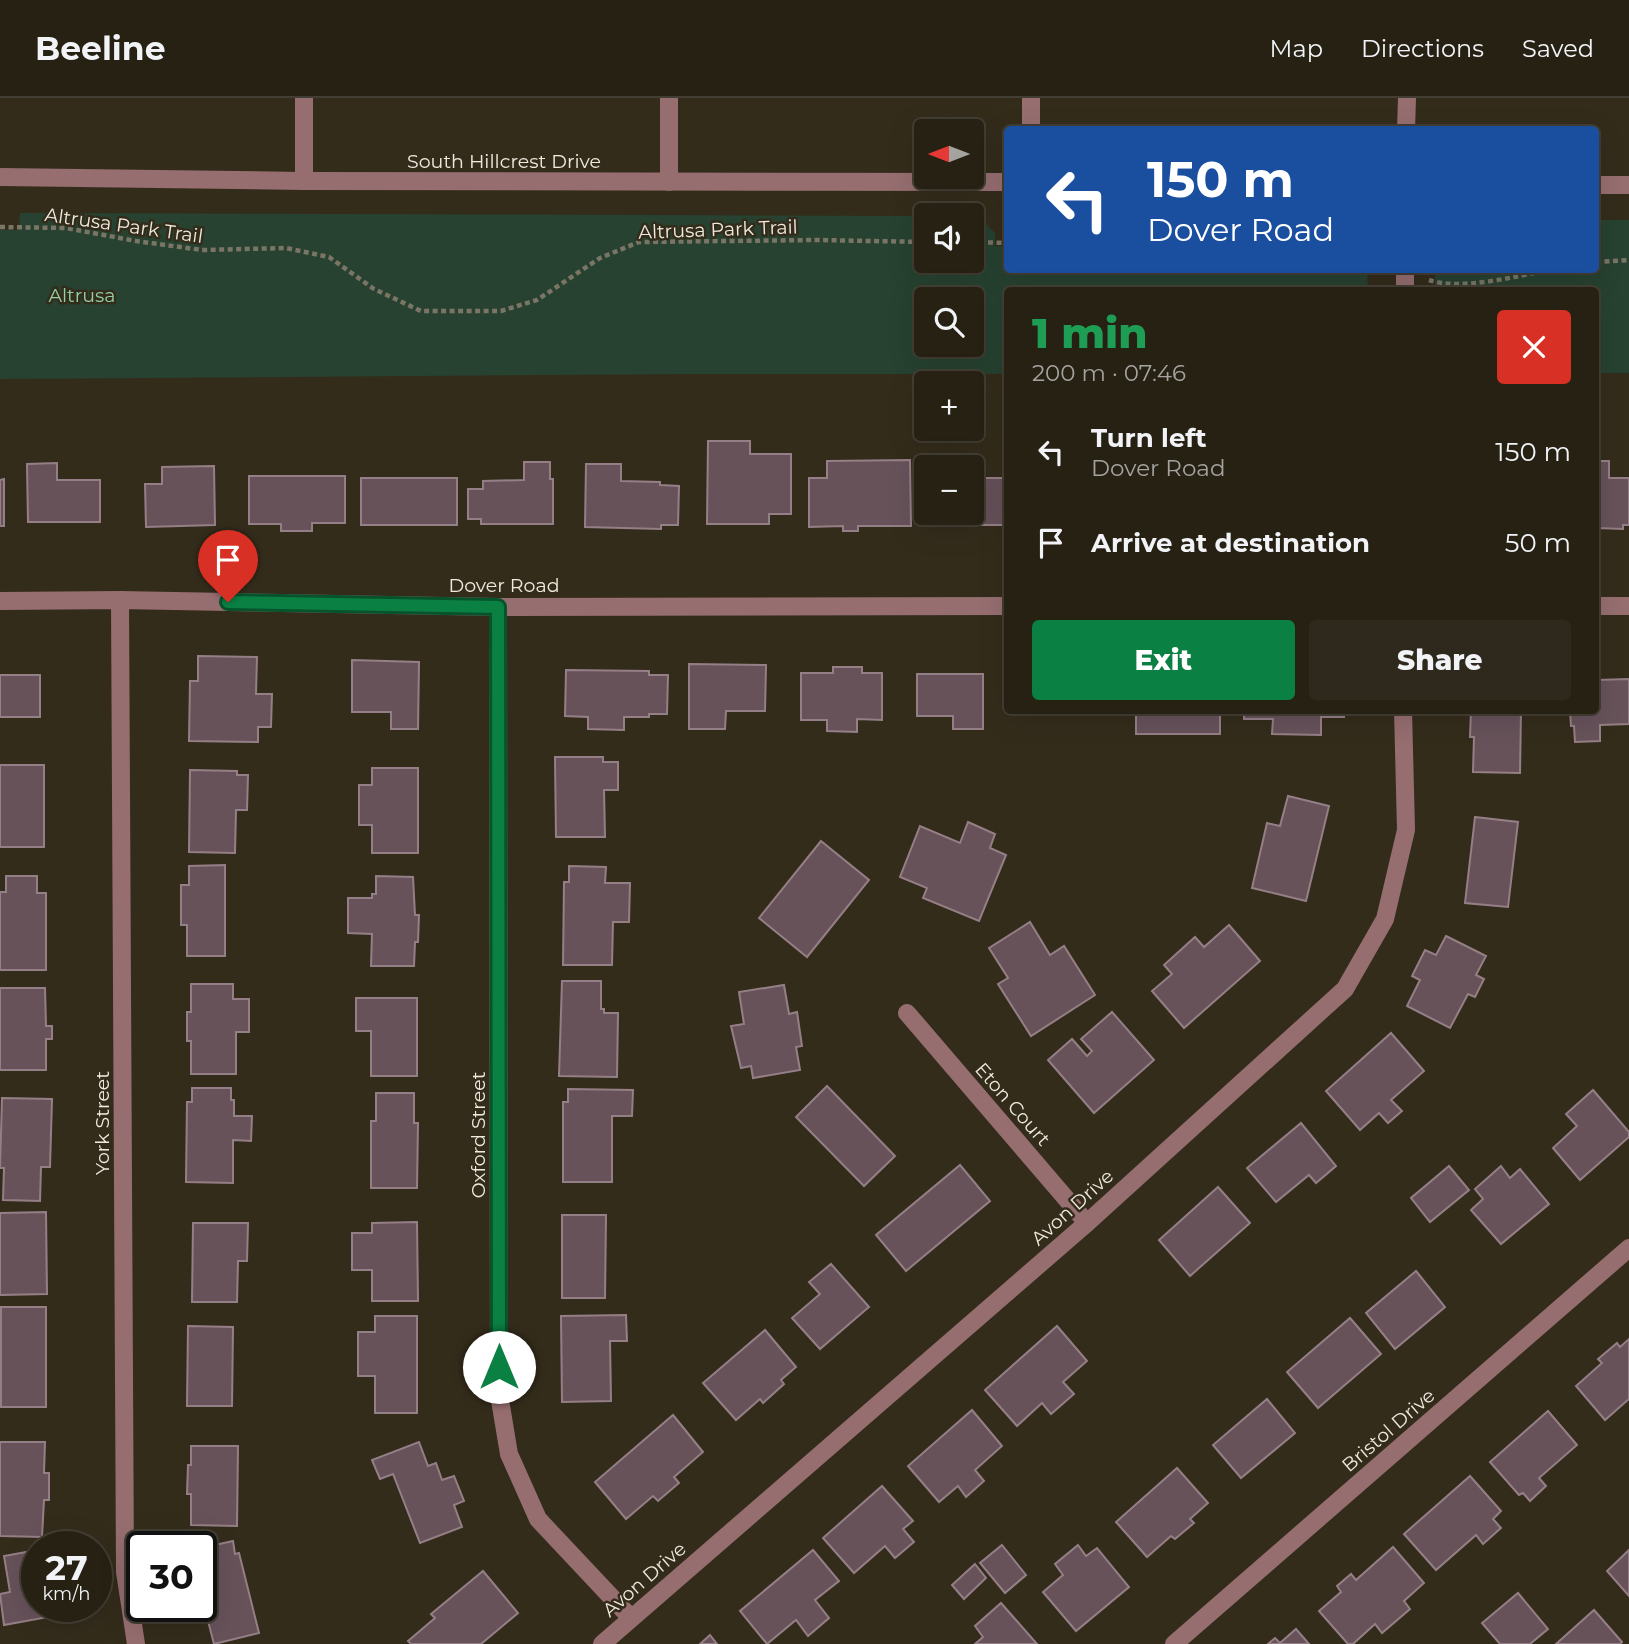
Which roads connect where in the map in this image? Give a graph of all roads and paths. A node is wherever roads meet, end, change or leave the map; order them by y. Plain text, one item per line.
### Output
1 (304, 98) edge
2 (669, 98) edge
3 (1031, 98) edge
4 (1406, 98) edge
5 (1031, 126) edge
6 (1406, 126) edge
7 (0, 177) edge
8 (304, 181) junction
9 (669, 182) junction
10 (1004, 182) edge
11 (1599, 185) edge
12 (1629, 185) edge
13 (0, 227) edge
14 (914, 242) edge
15 (984, 242) edge
16 (1004, 243) edge
17 (1629, 260) edge
18 (1599, 262) edge
19 (1533, 273) edge
20 (1405, 277) edge
21 (120, 600) junction
22 (0, 601) edge
23 (1004, 606) edge
24 (1599, 606) edge
25 (1629, 606) edge
26 (498, 607) junction
27 (1403, 714) edge
28 (907, 1013) dead end
29 (1087, 1223) junction
30 (1629, 1248) edge
31 (631, 1618) junction
32 (136, 1644) edge
33 (602, 1644) edge
34 (1174, 1644) edge

1 - 8 street
2 - 9 street
3 - 5 street
4 - 6 street
7 - 8 street, South Hillcrest Drive
8 - 9 street, South Hillcrest Drive
9 - 10 street, South Hillcrest Drive
11 - 12 street
13 - 14 path, Altrusa Park Trail
15 - 16 path
17 - 18 path
19 - 20 path
21 - 22 street, Dover Road
21 - 26 street, Dover Road
21 - 32 street, York Street
23 - 26 street, Dover Road
24 - 25 street
26 - 31 street, Oxford Street
27 - 29 street, Avon Drive
28 - 29 street, Eton Court
29 - 31 street, Avon Drive
30 - 34 street, Bristol Drive
31 - 33 street, Avon Drive

